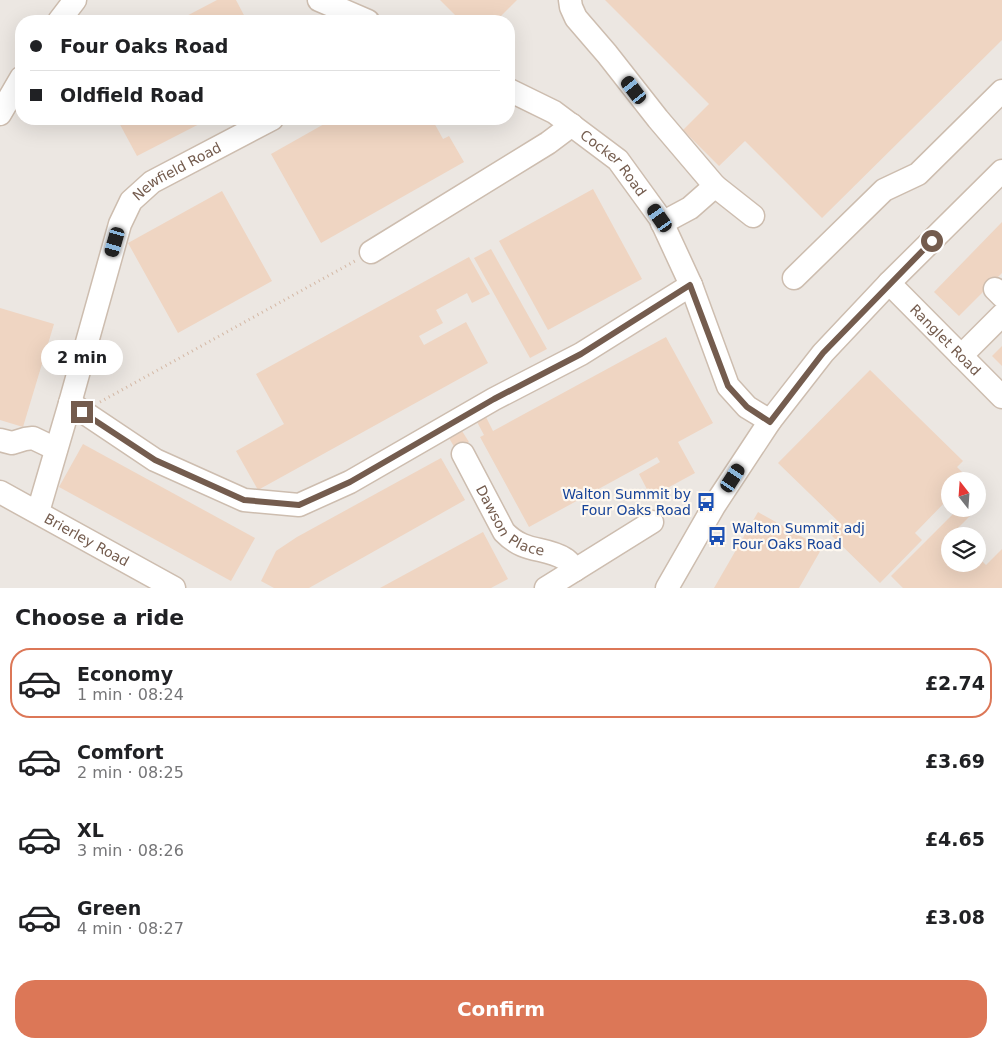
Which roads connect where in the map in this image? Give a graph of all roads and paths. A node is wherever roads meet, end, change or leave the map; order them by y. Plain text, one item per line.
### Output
1 (75, 0) edge
2 (319, 0) edge
3 (570, 0) edge
4 (64, 15) edge
5 (354, 15) edge
6 (15, 88) edge
7 (1002, 91) edge
8 (515, 93) edge
9 (0, 114) edge
10 (261, 125) edge
11 (572, 125) junction
12 (1002, 170) edge
13 (715, 186) junction
14 (753, 216) dead end
15 (662, 223) junction
16 (371, 252) joint
17 (794, 278) dead end
18 (889, 283) junction
19 (690, 285) junction
20 (1002, 315) edge
21 (961, 356) junction
22 (1002, 397) edge
23 (76, 407) junction
24 (770, 422) junction
25 (0, 440) edge
26 (56, 449) junction
27 (463, 454) dead end
28 (0, 492) edge
29 (38, 512) junction
30 (652, 522) dead end
31 (575, 570) junction
32 (174, 588) edge
33 (546, 588) edge
34 (667, 588) edge

1 - 4 street
2 - 5 street
3 - 13 street
6 - 9 street
7 - 17 street
8 - 11 street, Cocker Road
10 - 23 street, Newfield Road
11 - 15 street, Cocker Road
11 - 16 street
12 - 18 street
13 - 14 street
13 - 15 street
15 - 19 street, Cocker Road
16 - 23 path
18 - 21 street, Ranglet Road
18 - 24 street
19 - 23 street
19 - 24 street, Cocker Road
20 - 21 street
21 - 22 street, Ranglet Road
23 - 26 street, Newfield Road
24 - 34 street
25 - 26 street
26 - 29 street, Newfield Road
27 - 31 street, Dawson Place
28 - 29 street, Brierley Road
29 - 32 street, Brierley Road
30 - 31 street
31 - 33 street

